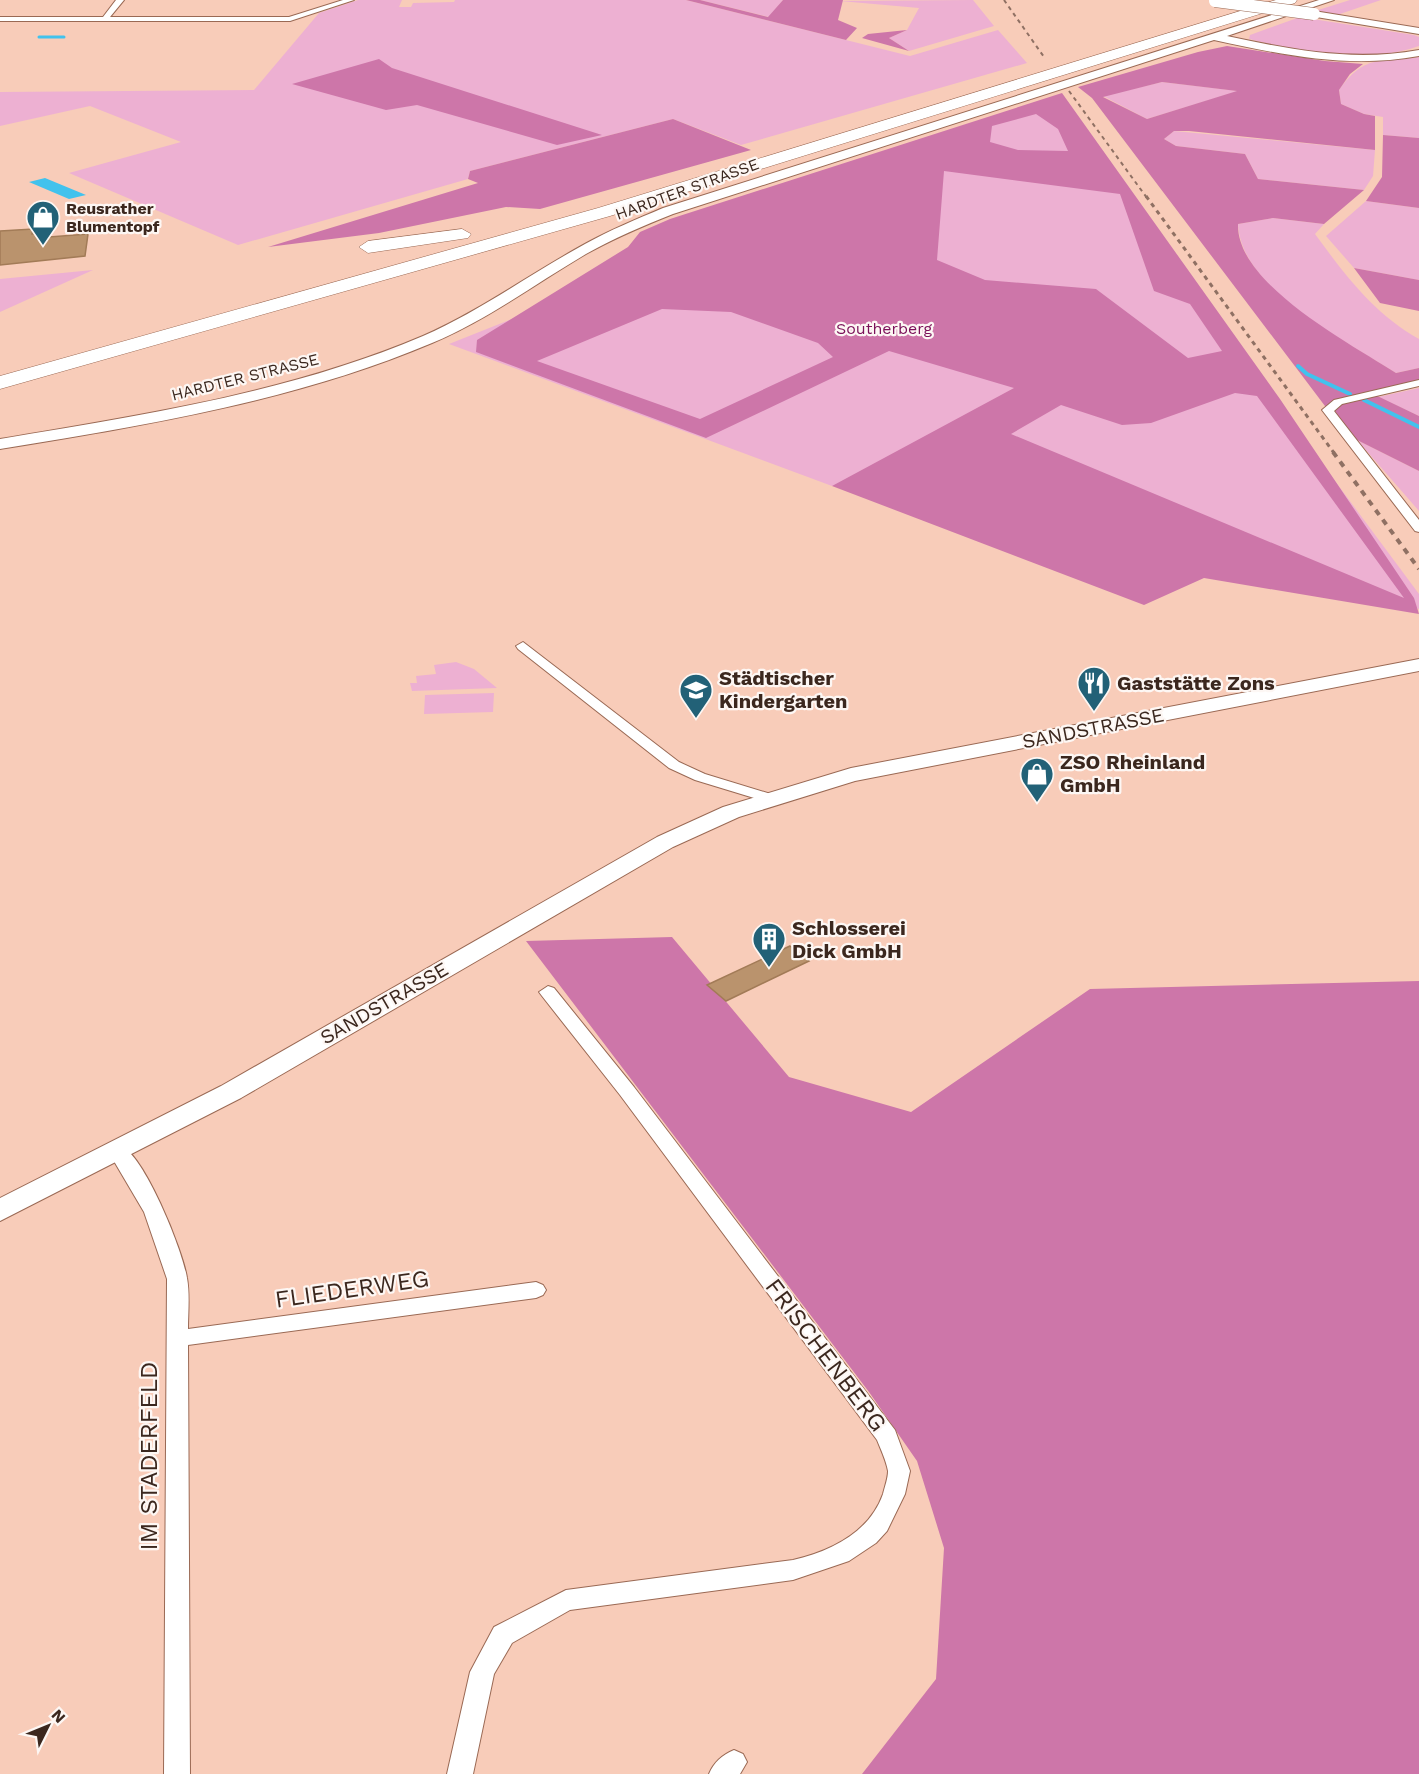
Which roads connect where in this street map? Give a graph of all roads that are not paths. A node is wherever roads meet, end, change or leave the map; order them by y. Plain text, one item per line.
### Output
1 (120, 0) edge
2 (350, 0) edge
3 (1257, 0) edge
4 (1290, 0) edge
5 (1329, 0) edge
6 (1211, 1) edge
7 (0, 19) edge
8 (105, 19) junction
9 (1253, 25) junction
10 (1417, 31) edge
11 (1215, 38) junction
12 (1251, 46) junction
13 (1177, 49) junction
14 (1419, 53) edge
15 (1296, 56) junction
16 (604, 212) junction
17 (513, 225) junction
18 (368, 247) dead end
19 (506, 258) dead end
20 (0, 369) edge
21 (0, 383) edge
22 (1419, 383) edge
23 (0, 444) edge
24 (1419, 528) edge
25 (523, 646) dead end
26 (1419, 665) edge
27 (769, 798) junction
28 (548, 992) dead end
29 (118, 1151) junction
30 (0, 1211) edge
31 (536, 1290) dead end
32 (175, 1339) junction
33 (177, 1774) edge
34 (460, 1774) edge

1 - 8 street
2 - 8 street
3 - 17 highway
4 - 16 highway
5 - 9 main road, HARDTER STRASSE
6 - 10 main road, bridge
7 - 8 street
9 - 11 main road, HARDTER STRASSE
9 - 15 main road
11 - 12 main road
11 - 13 main road, HARDTER STRASSE
12 - 13 main road
12 - 15 main road
13 - 23 main road, HARDTER STRASSE
14 - 15 main road
16 - 19 highway
16 - 21 highway
17 - 18 highway
17 - 20 highway
22 - 24 street
25 - 27 street
26 - 27 main road, SANDSTRASSE
27 - 29 main road, SANDSTRASSE
28 - 34 street, FRISCHENBERG
29 - 30 main road, SANDSTRASSE
29 - 32 street, IM STADERFELD
31 - 32 street, FLIEDERWEG
32 - 33 street, IM STADERFELD

